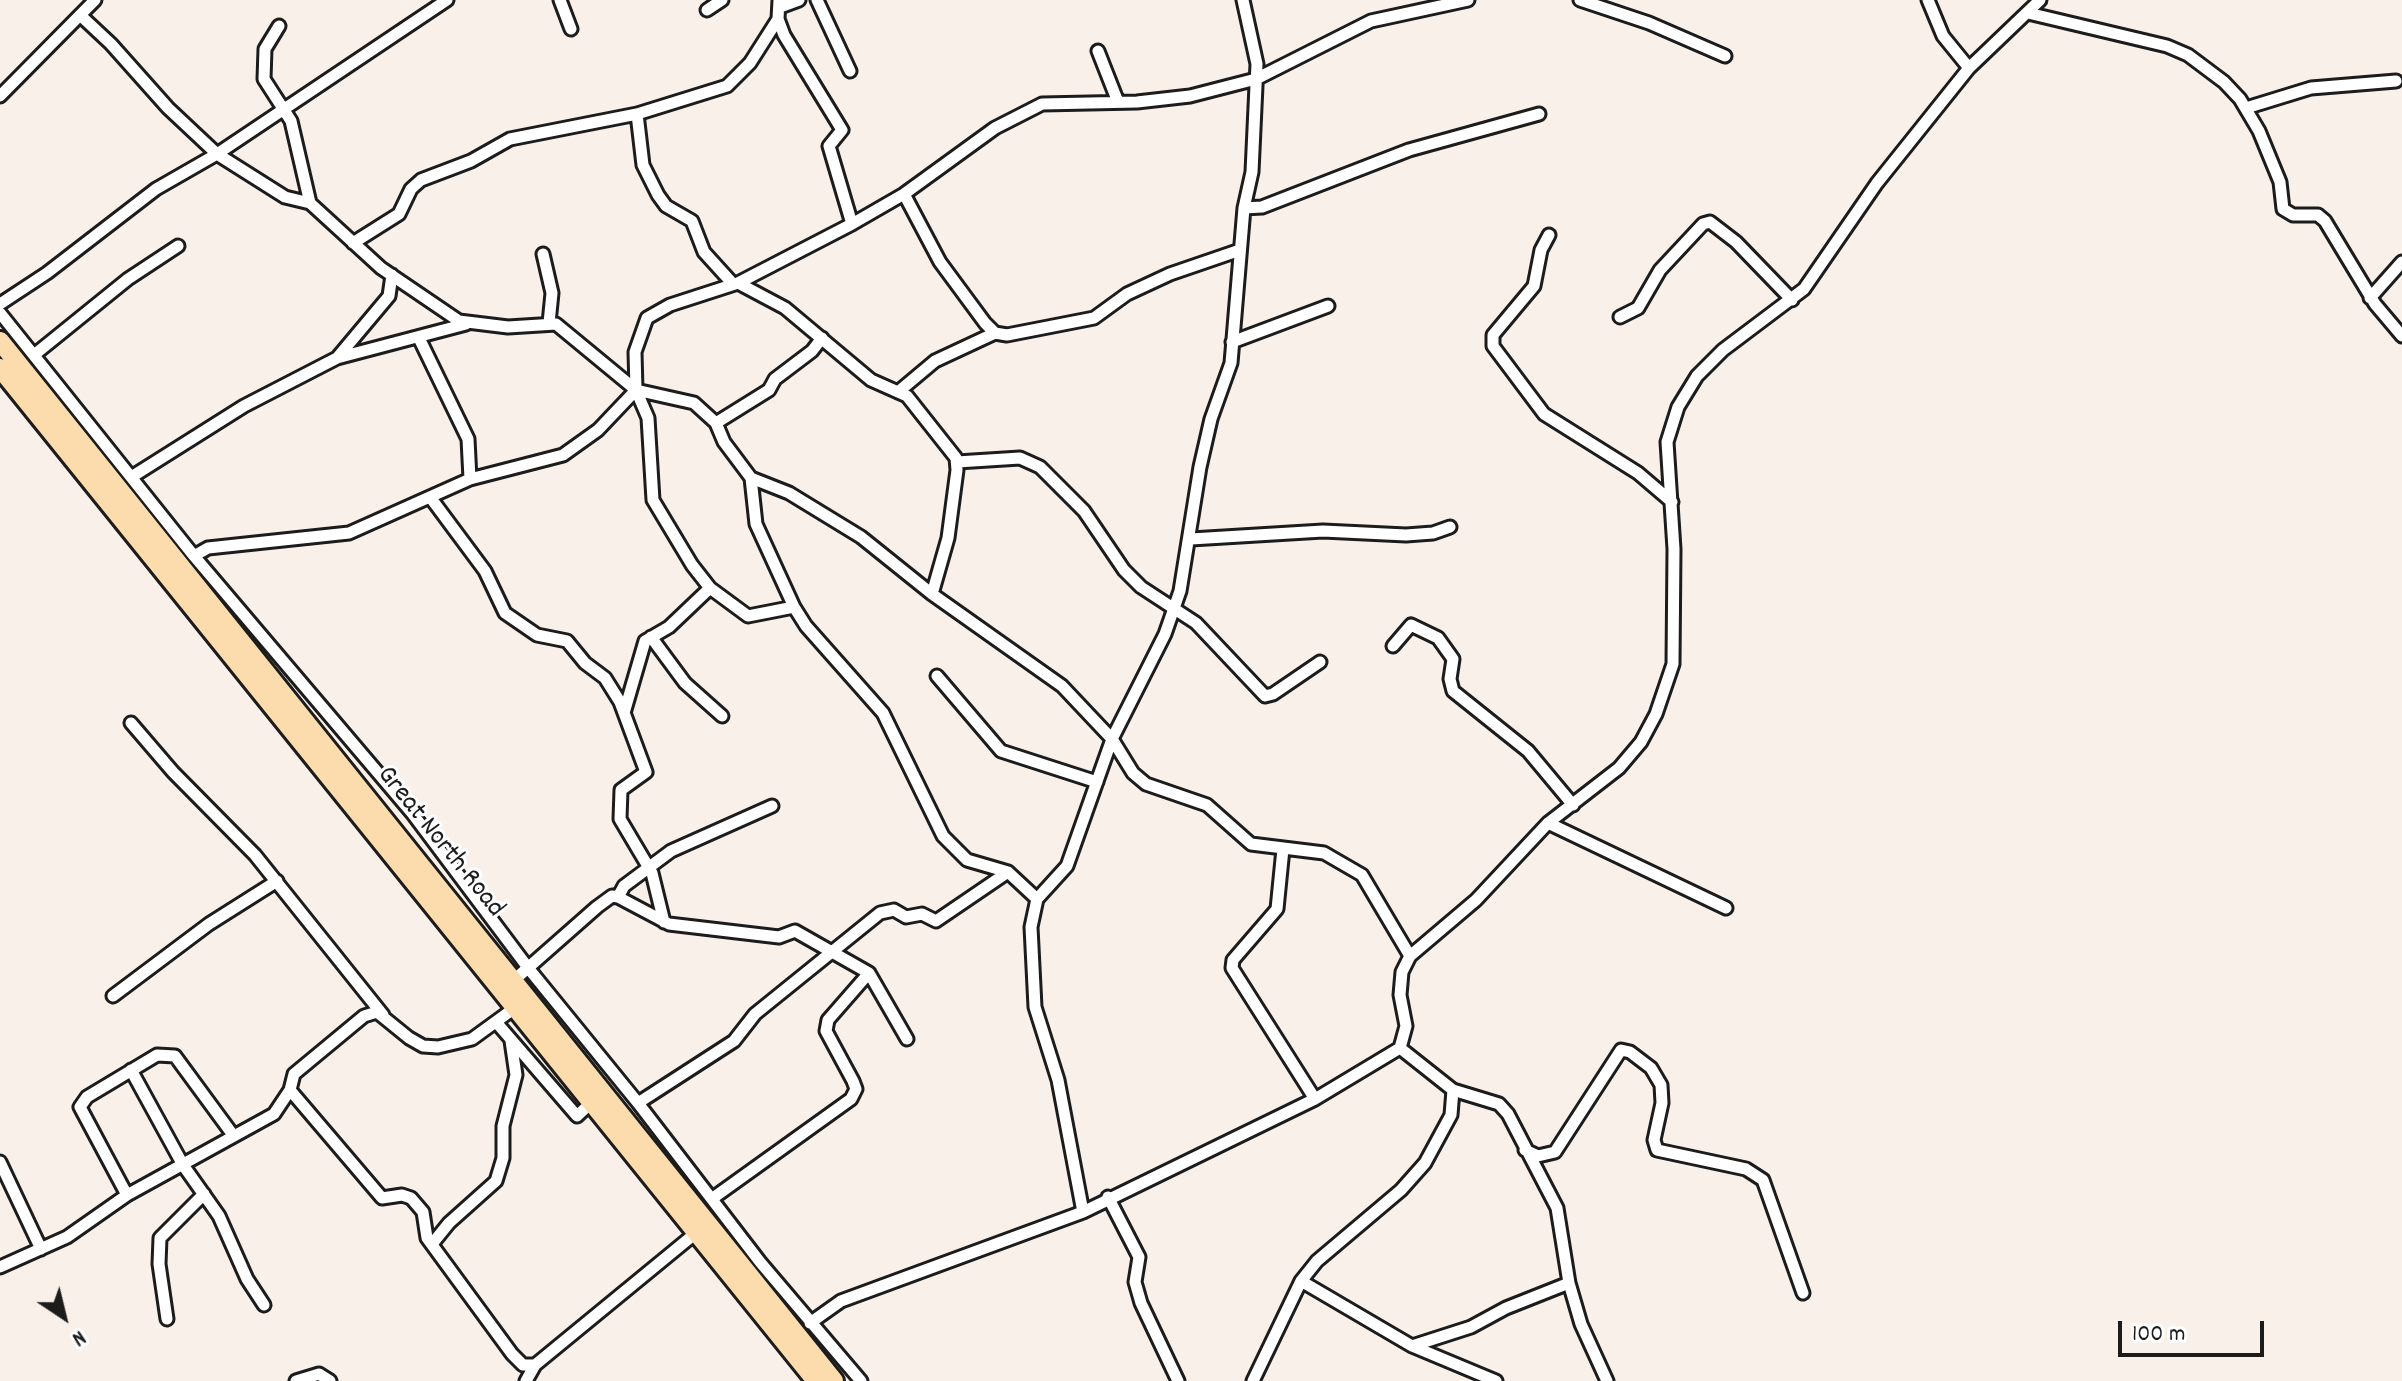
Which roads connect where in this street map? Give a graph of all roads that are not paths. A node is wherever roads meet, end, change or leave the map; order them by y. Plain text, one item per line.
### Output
1 (95, 0) edge
2 (447, 0) edge
3 (560, 0) edge
4 (722, 0) edge
5 (799, 0) edge
6 (817, 0) edge
7 (1243, 0) edge
8 (1468, 0) edge
9 (1580, 0) edge
10 (1928, 0) edge
11 (2040, 0) edge
12 (779, 9) edge
13 (707, 10) dead end
14 (2028, 13) junction
15 (80, 15) junction
16 (279, 26) dead end
17 (571, 29) dead end
18 (1098, 51) dead end
19 (1725, 56) dead end
20 (1969, 68) junction
21 (850, 71) dead end
22 (1256, 79) junction
23 (2396, 81) dead end
24 (0, 96) edge
25 (1118, 102) junction
26 (2246, 108) junction
27 (283, 109) junction
28 (637, 114) junction
29 (1539, 114) dead end
30 (217, 154) junction
31 (904, 194) junction
32 (310, 203) junction
33 (1244, 208) junction
34 (852, 224) junction
35 (1549, 235) dead end
36 (353, 243) junction
37 (178, 246) dead end
38 (1240, 250) junction
39 (543, 254) dead end
40 (2402, 262) edge
41 (392, 275) junction
42 (735, 284) junction
43 (2370, 298) junction
44 (1792, 300) junction
45 (0, 304) edge
46 (1328, 306) dead end
47 (0, 313) edge
48 (1620, 317) dead end
49 (549, 323) junction
50 (467, 324) junction
51 (995, 333) junction
52 (2402, 336) edge
53 (419, 338) junction
54 (822, 338) junction
55 (0, 341) edge
56 (1232, 342) junction
57 (34, 355) junction
58 (337, 358) junction
59 (0, 368) edge
60 (636, 390) junction
61 (898, 392) junction
62 (716, 423) junction
63 (957, 462) junction
64 (133, 476) junction
65 (751, 478) junction
66 (470, 479) junction
67 (430, 497) junction
68 (1672, 502) junction
69 (1450, 527) dead end
70 (1191, 539) junction
71 (194, 556) junction
72 (710, 588) junction
73 (932, 594) junction
74 (794, 607) junction
75 (1175, 608) junction
76 (651, 637) junction
77 (1393, 646) dead end
78 (1320, 662) dead end
79 (937, 676) dead end
80 (624, 713) junction
81 (722, 716) dead end
82 (131, 723) dead end
83 (1112, 739) junction
84 (1097, 782) junction
85 (1573, 805) junction
86 (772, 806) dead end
87 (1548, 823) junction
88 (1283, 849) junction
89 (648, 867) junction
90 (1008, 872) junction
91 (277, 881) junction
92 (618, 897) junction
93 (1037, 899) junction
94 (1726, 908) dead end
95 (664, 922) junction
96 (832, 951) junction
97 (1410, 956) junction
98 (529, 969) junction
99 (869, 973) junction
100 (513, 981) junction
101 (113, 996) dead end
102 (516, 1007) junction
103 (383, 1016) junction
104 (496, 1022) junction
105 (907, 1039) dead end
106 (511, 1041) junction
107 (1400, 1048) junction
108 (131, 1070) junction
109 (290, 1090) junction
110 (1453, 1090) junction
111 (1315, 1099) junction
112 (593, 1101) junction
113 (638, 1103) junction
114 (233, 1135) junction
115 (1525, 1150) junction
116 (0, 1162) edge
117 (183, 1165) junction
118 (204, 1194) junction
119 (127, 1195) junction
120 (1108, 1197) junction
121 (713, 1198) junction
122 (1083, 1212) junction
123 (697, 1232) junction
124 (432, 1244) junction
125 (41, 1249) junction
126 (0, 1267) edge
127 (1301, 1281) junction
128 (1569, 1283) junction
129 (1803, 1293) dead end
130 (264, 1305) dead end
131 (167, 1319) dead end
132 (810, 1323) junction
133 (1412, 1346) junction
134 (535, 1365) junction
135 (296, 1381) edge
136 (330, 1381) edge
137 (526, 1381) edge
138 (816, 1381) edge
139 (834, 1381) edge
140 (861, 1381) edge
141 (1178, 1381) edge
142 (1253, 1381) edge
143 (1496, 1381) edge
144 (1607, 1381) edge

1 - 15 street
2 - 27 street
3 - 17 street
4 - 13 street
5 - 12 street
6 - 21 street
7 - 22 street
8 - 22 street
9 - 19 street
10 - 20 street
11 - 14 street
12 - 28 street
12 - 34 street
14 - 20 street
14 - 26 street
15 - 24 street
15 - 30 street
16 - 27 street
18 - 25 street
20 - 44 street
22 - 25 street
22 - 33 street
23 - 26 street
25 - 31 street
26 - 43 street
27 - 30 street
27 - 32 street
28 - 36 street
28 - 42 street
29 - 33 street
30 - 32 street
30 - 45 street
31 - 34 street
31 - 51 street
32 - 36 street
33 - 38 street
34 - 42 street
35 - 68 street
36 - 41 street
37 - 57 street
38 - 51 street
38 - 56 street
39 - 49 street
40 - 43 street
41 - 50 street
41 - 58 street
42 - 54 street
42 - 60 street
43 - 52 street
44 - 48 street
44 - 68 street
46 - 56 street
47 - 57 street
49 - 50 street
49 - 60 street
50 - 53 street
51 - 61 street
53 - 58 street
53 - 66 street
54 - 61 street
54 - 62 street
55 - 100 main road, Great North Road
56 - 70 street
57 - 64 street
58 - 64 street
59 - 102 main road, Great North Road
60 - 62 street
60 - 66 street
60 - 72 street
61 - 63 street
62 - 65 street
63 - 73 street
63 - 75 street
64 - 71 street
65 - 73 street
65 - 74 street
66 - 67 street
67 - 71 street
67 - 80 street
68 - 85 street
69 - 70 street
70 - 75 street
71 - 98 street
72 - 74 street
72 - 76 street
73 - 83 street
74 - 90 street
75 - 78 street
75 - 83 street
76 - 80 street
76 - 81 street
77 - 85 street
79 - 84 street
80 - 89 street
82 - 91 street
83 - 84 street
83 - 88 street
84 - 93 street
85 - 87 street
86 - 89 street
87 - 94 street
87 - 97 street
88 - 97 street
88 - 111 street
89 - 92 street
89 - 95 street
90 - 93 street
90 - 96 street
91 - 101 street
91 - 103 street
92 - 95 street
92 - 98 street
93 - 122 street
95 - 96 street
96 - 99 street
96 - 113 street
97 - 107 street
98 - 100 street
98 - 113 street
99 - 105 street
99 - 121 street
100 - 139 main road, Great North Road
102 - 104 street
102 - 112 main road, Great North Road
103 - 104 street
103 - 109 street
104 - 106 street
106 - 112 street
106 - 124 street
107 - 110 street
107 - 111 street
108 - 114 street
108 - 117 street
108 - 119 street
109 - 114 street
109 - 124 street
110 - 115 street
110 - 127 street
111 - 120 street
112 - 123 main road, Great North Road
113 - 121 street
114 - 117 street
115 - 128 street
115 - 129 street
116 - 125 street
117 - 118 street
117 - 119 street
118 - 130 street
118 - 131 street
119 - 125 street
120 - 122 street
120 - 141 street
121 - 132 street
122 - 132 street
123 - 134 street
123 - 138 main road, Great North Road
124 - 134 street
125 - 126 street
127 - 133 street
127 - 142 street
128 - 133 street
128 - 144 street
132 - 140 street
133 - 143 street
134 - 137 street
135 - 136 street

